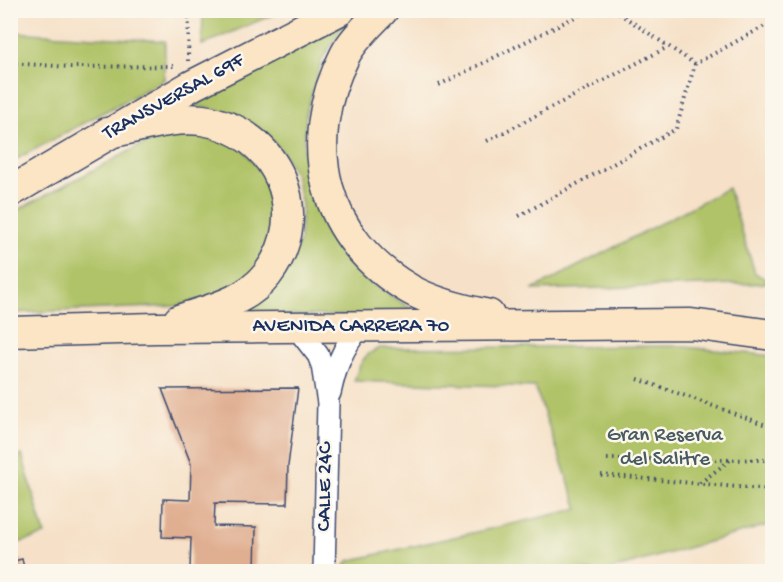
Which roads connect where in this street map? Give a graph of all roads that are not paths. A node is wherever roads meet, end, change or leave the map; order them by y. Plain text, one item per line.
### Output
1 (340, 10) edge
2 (383, 10) edge
3 (107, 133) junction
4 (10, 192) edge
5 (772, 312) edge
6 (691, 324) junction
7 (544, 326) junction
8 (296, 327) junction
9 (360, 327) junction
10 (156, 328) junction
11 (10, 332) edge
12 (772, 334) edge
13 (328, 403) junction
14 (324, 572) edge

1 - 3 main road, TRANSVERSAL 69F
2 - 7 main road
3 - 4 main road, TRANSVERSAL 69F
3 - 10 main road
5 - 6 main road
6 - 7 main road, AVENIDA CARRERA 70
6 - 12 main road
7 - 9 main road, AVENIDA CARRERA 70
8 - 9 main road, AVENIDA CARRERA 70
8 - 10 main road, AVENIDA CARRERA 70
8 - 13 street, CALLE 24C
9 - 13 street, CALLE 24C
10 - 11 main road, AVENIDA CARRERA 70
13 - 14 street, CALLE 24C

